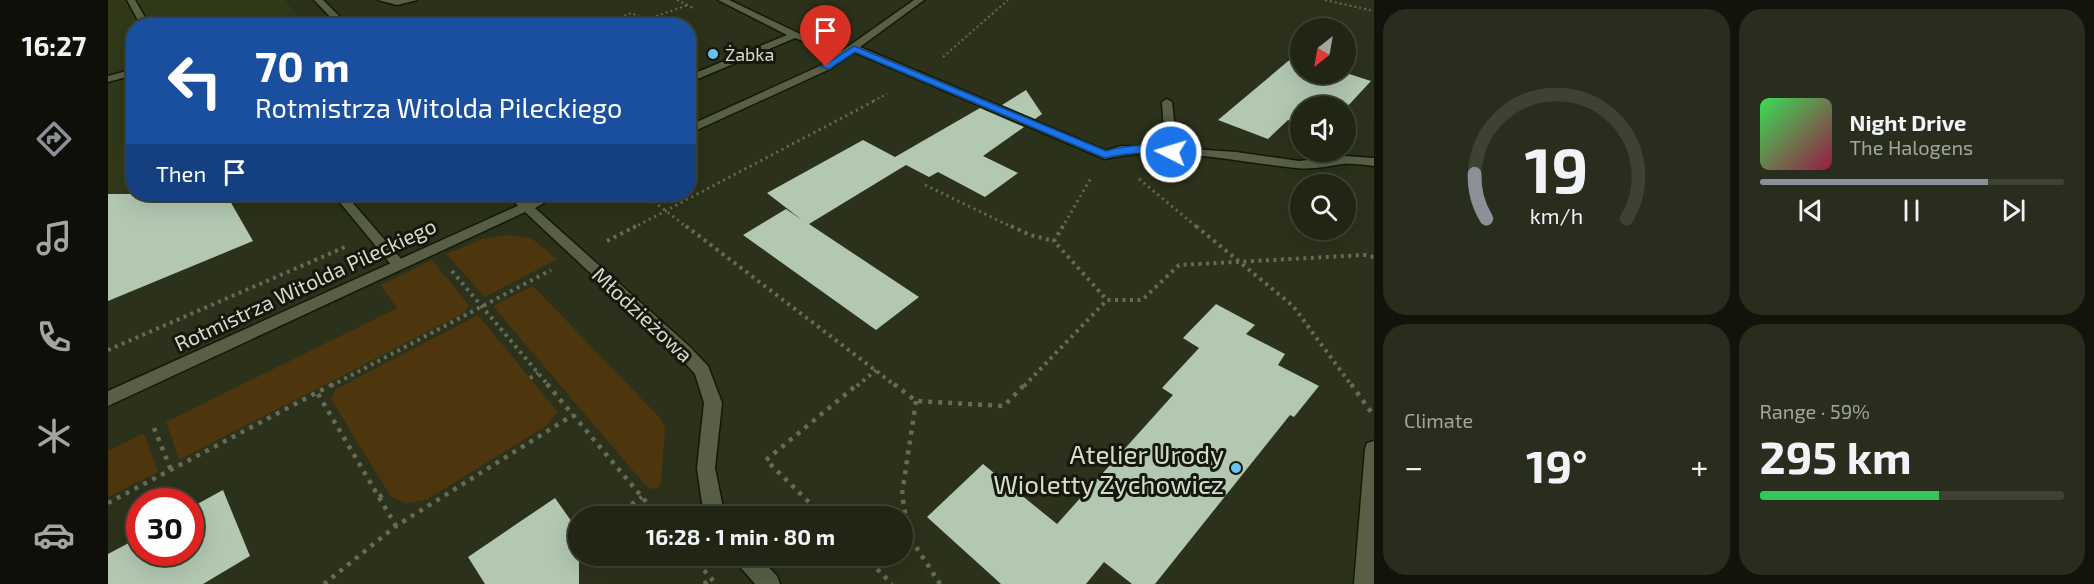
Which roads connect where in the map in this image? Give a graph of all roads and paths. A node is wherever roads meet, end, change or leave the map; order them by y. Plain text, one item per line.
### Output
1 (131, 0) edge
2 (318, 0) edge
3 (382, 0) edge
4 (413, 0) edge
5 (722, 0) edge
6 (920, 0) edge
7 (1008, 0) edge
8 (1325, 0) edge
9 (688, 5) dead end
10 (1374, 11) edge
11 (141, 18) edge
12 (337, 18) edge
13 (618, 18) edge
14 (641, 18) edge
15 (651, 18) edge
16 (795, 35) junction
17 (850, 51) junction
18 (126, 74) edge
19 (922, 76) junction
20 (696, 77) edge
21 (108, 79) edge
22 (1167, 102) dead end
23 (696, 127) edge
24 (1171, 152) junction
25 (1105, 155) junction
26 (1374, 162) edge
27 (925, 185) dead end
28 (696, 193) edge
29 (345, 201) edge
30 (521, 201) edge
31 (538, 201) edge
32 (654, 201) edge
33 (680, 201) edge
34 (526, 206) junction
35 (665, 209) junction
36 (606, 241) dead end
37 (1054, 241) junction
38 (1374, 257) edge
39 (1240, 261) junction
40 (398, 264) junction
41 (447, 266) dead end
42 (553, 269) dead end
43 (1107, 300) junction
44 (483, 306) junction
45 (876, 370) junction
46 (538, 373) junction
47 (530, 378) dead end
48 (318, 394) junction
49 (108, 399) edge
50 (916, 401) junction
51 (573, 415) junction
52 (1374, 416) edge
53 (154, 429) dead end
54 (1374, 449) edge
55 (171, 470) junction
56 (387, 492) dead end
57 (379, 497) junction
58 (642, 497) junction
59 (108, 503) edge
60 (629, 506) edge
61 (650, 506) edge
62 (713, 506) edge
63 (813, 506) edge
64 (396, 526) junction
65 (1370, 559) edge
66 (701, 566) edge
67 (752, 566) edge
68 (874, 566) edge
69 (711, 578) junction
70 (324, 584) edge
71 (704, 584) edge
72 (716, 584) edge
73 (769, 584) edge
74 (892, 584) edge
75 (940, 584) edge
76 (1365, 584) edge

1 - 11 street
2 - 12 street
3 - 4 street
5 - 16 street
6 - 17 street
7 - 19 path
8 - 10 path
9 - 15 path
13 - 14 path
16 - 17 street
16 - 20 street
17 - 19 street
17 - 23 street
18 - 21 street
19 - 25 street
19 - 28 path
22 - 24 street
24 - 25 street
24 - 26 street
25 - 37 path
25 - 39 path
27 - 37 path
29 - 40 street
30 - 34 street, Młodzieżowa
31 - 34 street, Rotmistrza Witolda Pileckiego
32 - 35 path
33 - 35 path
34 - 40 street, Rotmistrza Witolda Pileckiego
34 - 62 street, Młodzieżowa
35 - 36 path
35 - 45 path
37 - 43 path
38 - 39 path
39 - 43 path
39 - 52 path
40 - 49 street, Rotmistrza Witolda Pileckiego
41 - 44 path
42 - 44 path
43 - 50 path
44 - 46 path
44 - 48 path
45 - 50 path
45 - 63 path
46 - 47 path
46 - 51 path
48 - 55 path
48 - 57 path
50 - 75 path
51 - 58 path
51 - 64 path
53 - 55 path
54 - 65 street
55 - 59 path
56 - 57 path
57 - 64 path
58 - 60 path
58 - 61 path
64 - 70 path
65 - 76 street
66 - 69 path
67 - 73 street
68 - 74 path
69 - 71 path
69 - 72 path

